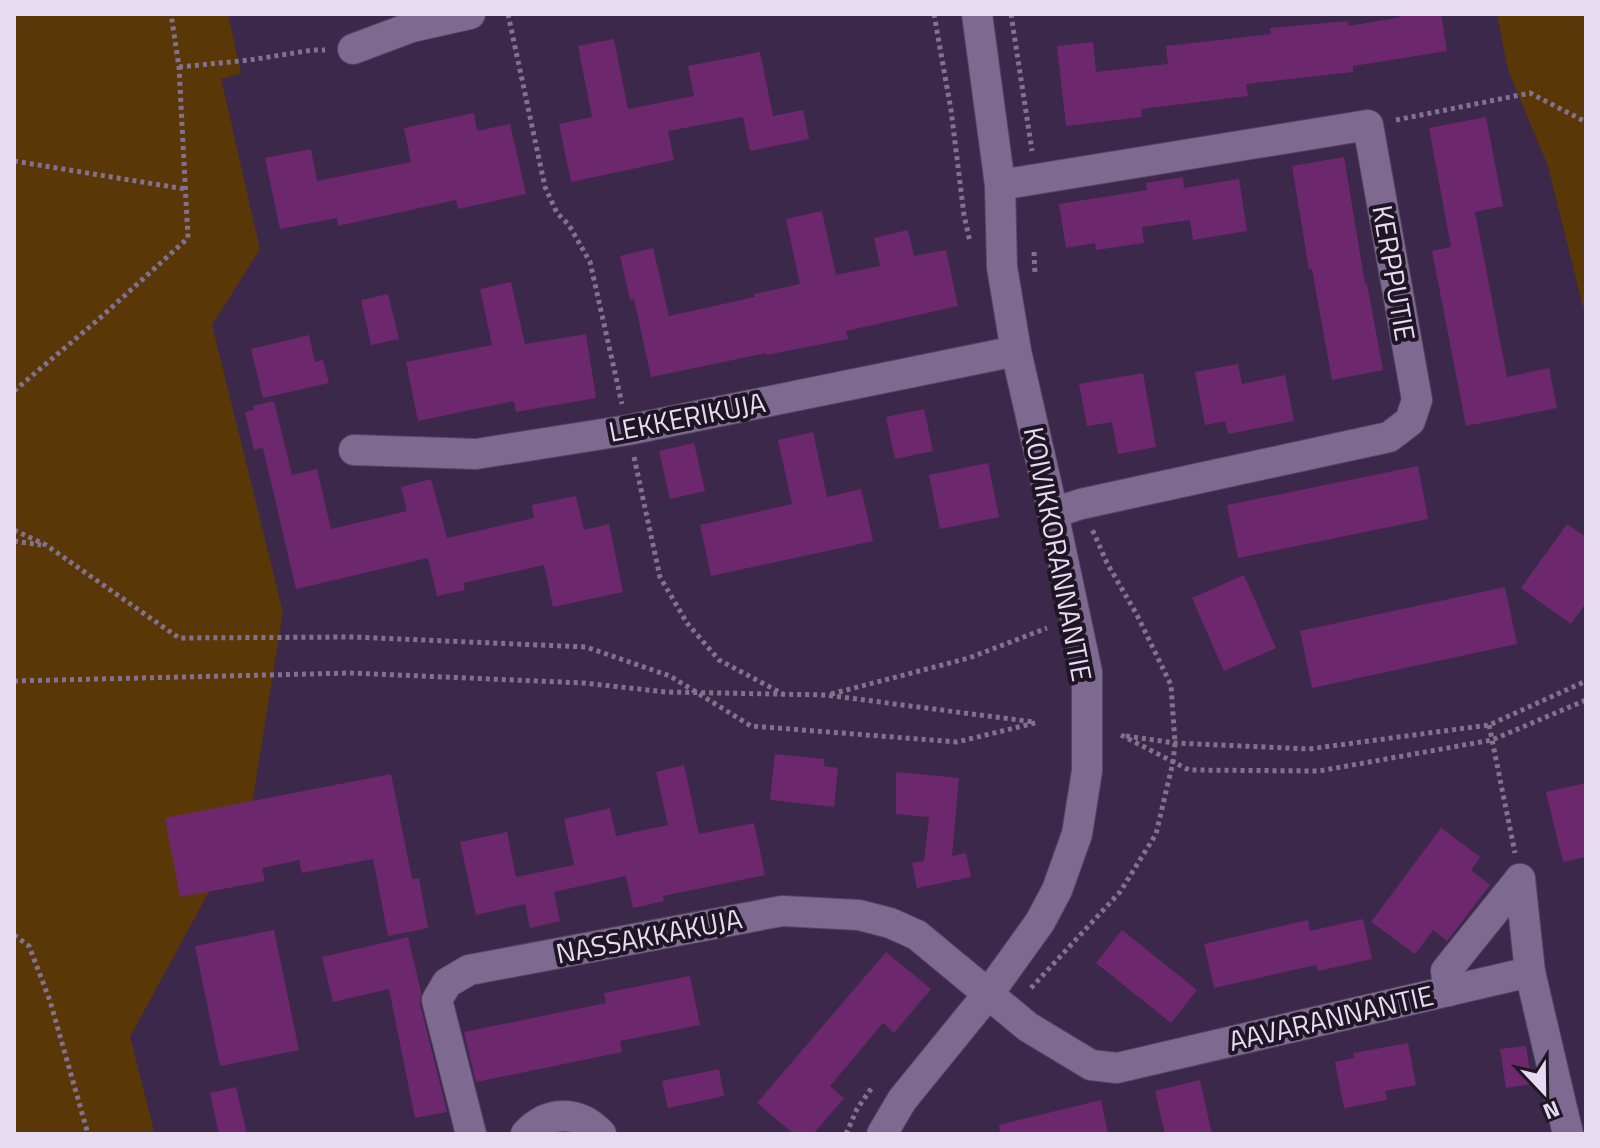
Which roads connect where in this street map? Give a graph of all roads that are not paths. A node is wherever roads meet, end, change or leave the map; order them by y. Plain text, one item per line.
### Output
1 (470, 14) edge
2 (977, 14) edge
3 (353, 49) road end
4 (1000, 185) junction
5 (1016, 351) junction
6 (354, 450) dead end
7 (1053, 513) junction
8 (1530, 972) junction
9 (1449, 991) junction
10 (989, 993) junction
11 (471, 1134) edge
12 (526, 1134) edge
13 (601, 1134) edge
14 (882, 1134) edge
15 (1568, 1134) edge

1 - 3 street
2 - 4 street, KOIVIKKORANNANTIE
4 - 5 street, KOIVIKKORANNANTIE
4 - 7 street, KERPPUTIE
5 - 6 street, LEKKERIKUJA
5 - 7 street, KOIVIKKORANNANTIE
7 - 10 street, KOIVIKKORANNANTIE
8 - 9 street, AAVARANNANTIE
8 - 9 street
8 - 15 street
9 - 10 street, AAVARANNANTIE
10 - 11 street, NASSAKKAKUJA
10 - 14 street, KOIVIKKORANNANTIE
12 - 13 street

